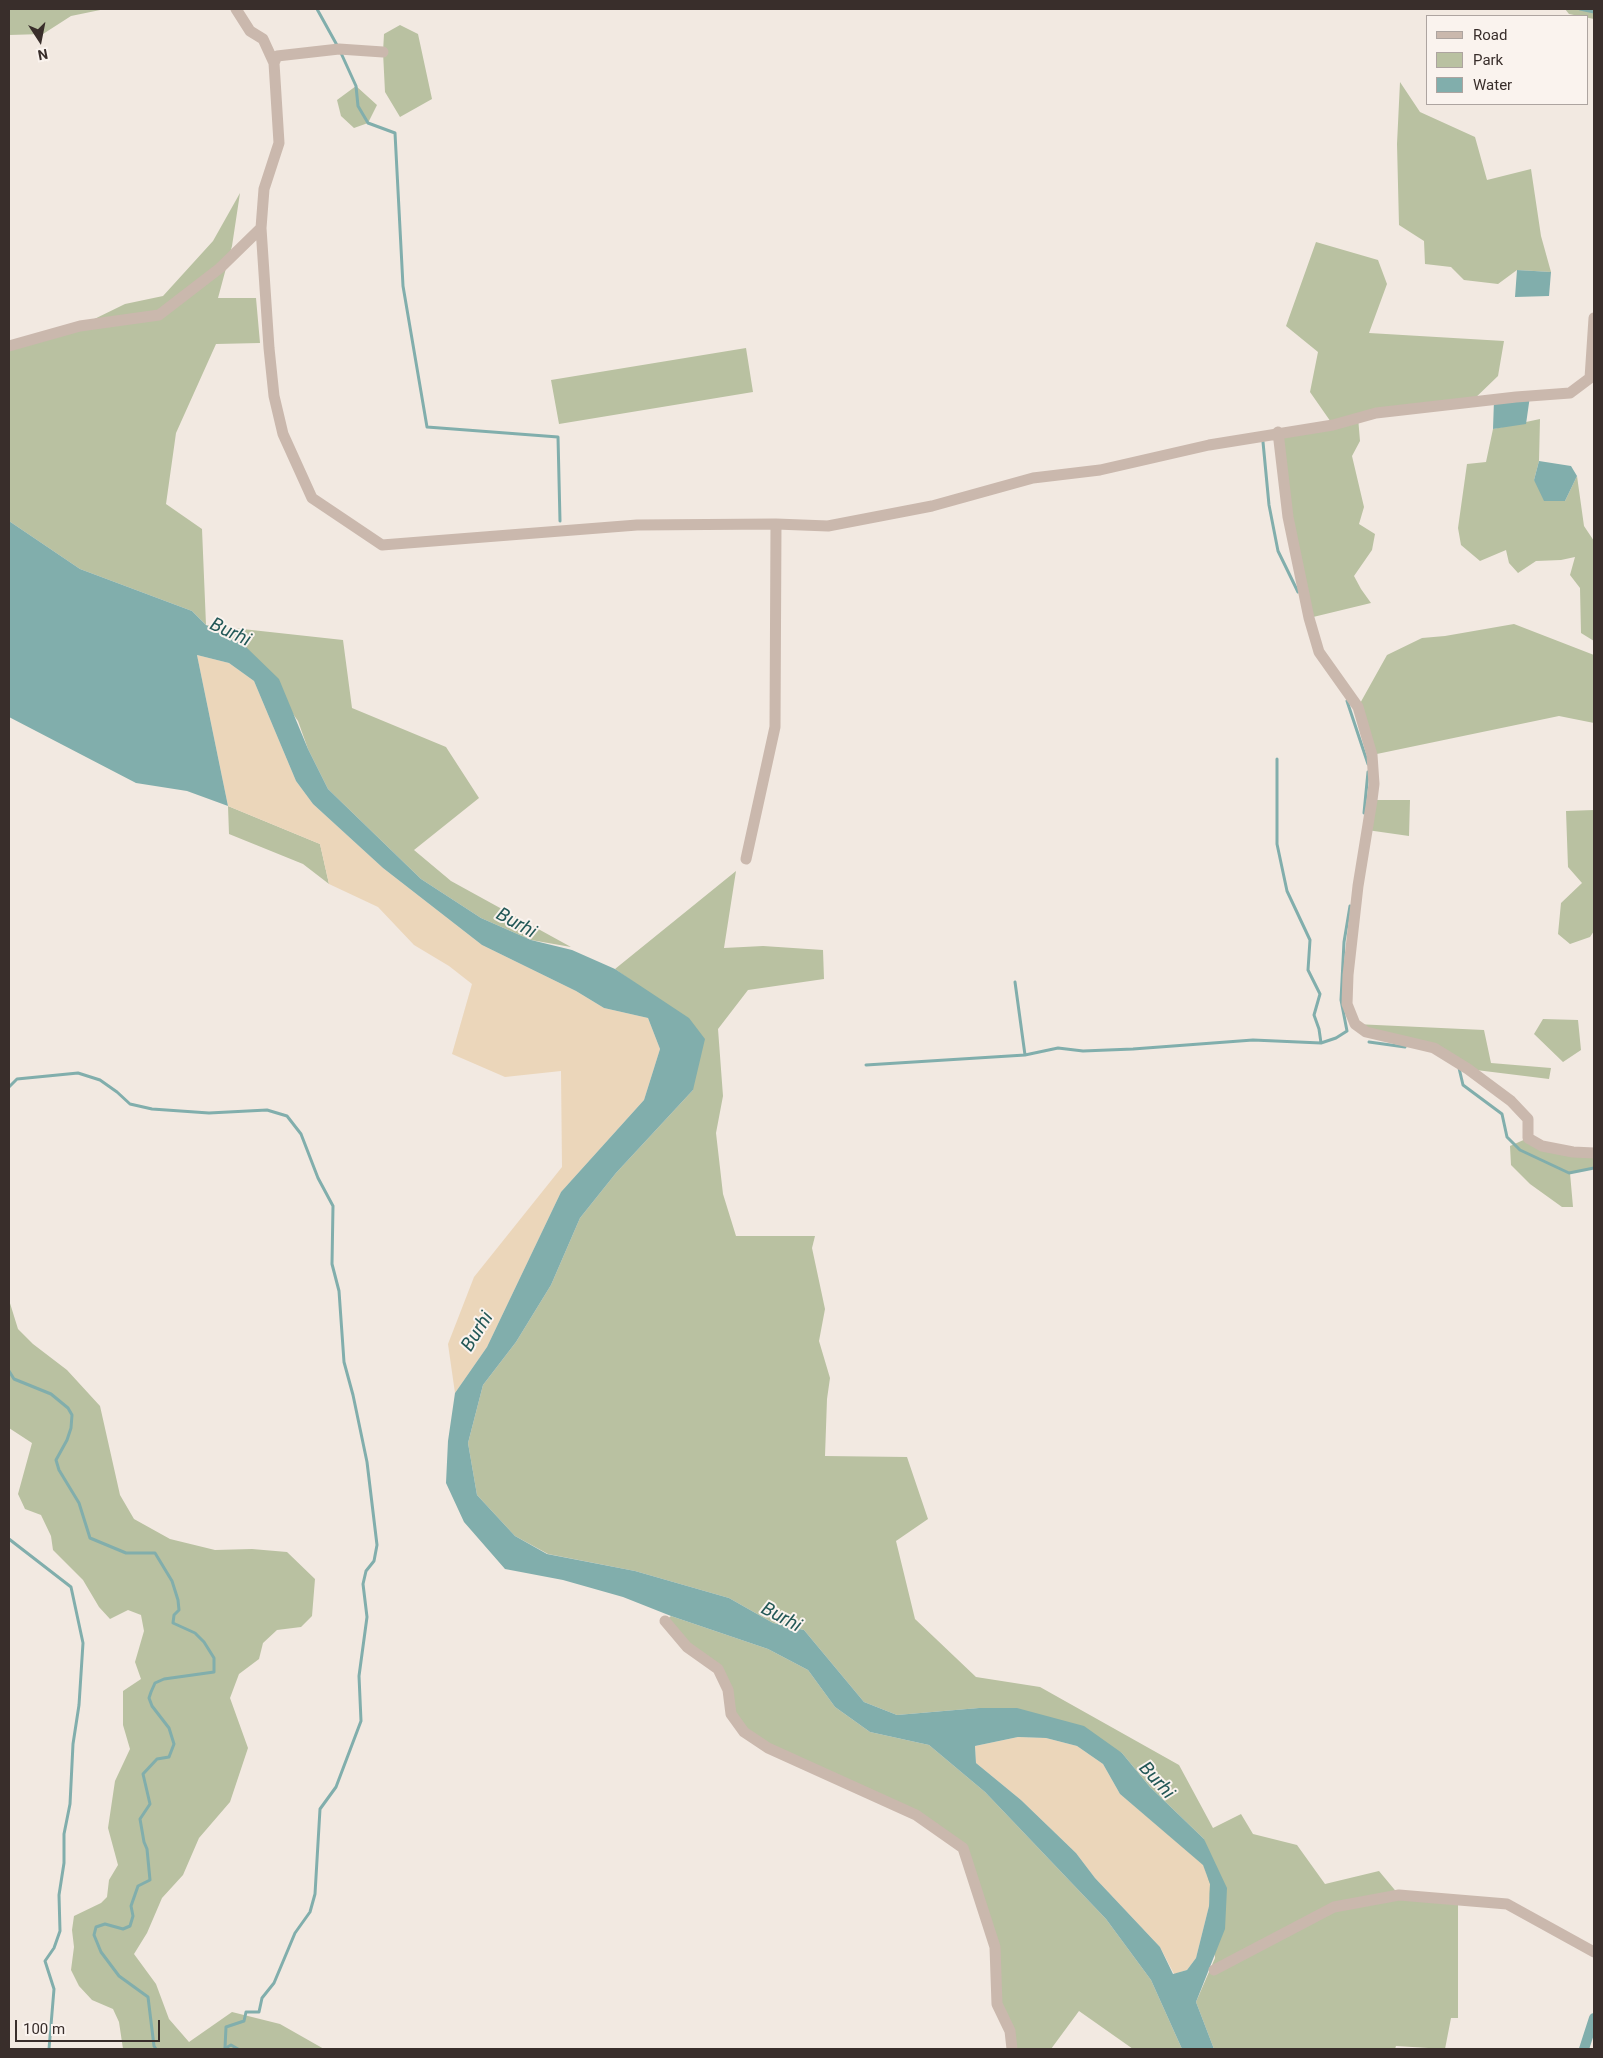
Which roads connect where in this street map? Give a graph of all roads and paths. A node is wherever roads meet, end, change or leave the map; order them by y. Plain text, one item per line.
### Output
1 (236, 9) edge
2 (383, 52) dead end
3 (274, 63) junction
4 (261, 228) junction
5 (1594, 318) edge
6 (9, 346) edge
7 (1278, 432) junction
8 (776, 524) junction
9 (746, 859) dead end
10 (1594, 1153) edge
11 (665, 1621) dead end
12 (1594, 1952) edge
13 (1214, 1970) dead end
14 (1012, 2049) edge

1 - 3 street
2 - 3 street
3 - 4 street
4 - 6 street
4 - 8 street
5 - 7 street
7 - 8 street
7 - 10 street
8 - 9 street
11 - 14 street
12 - 13 street

